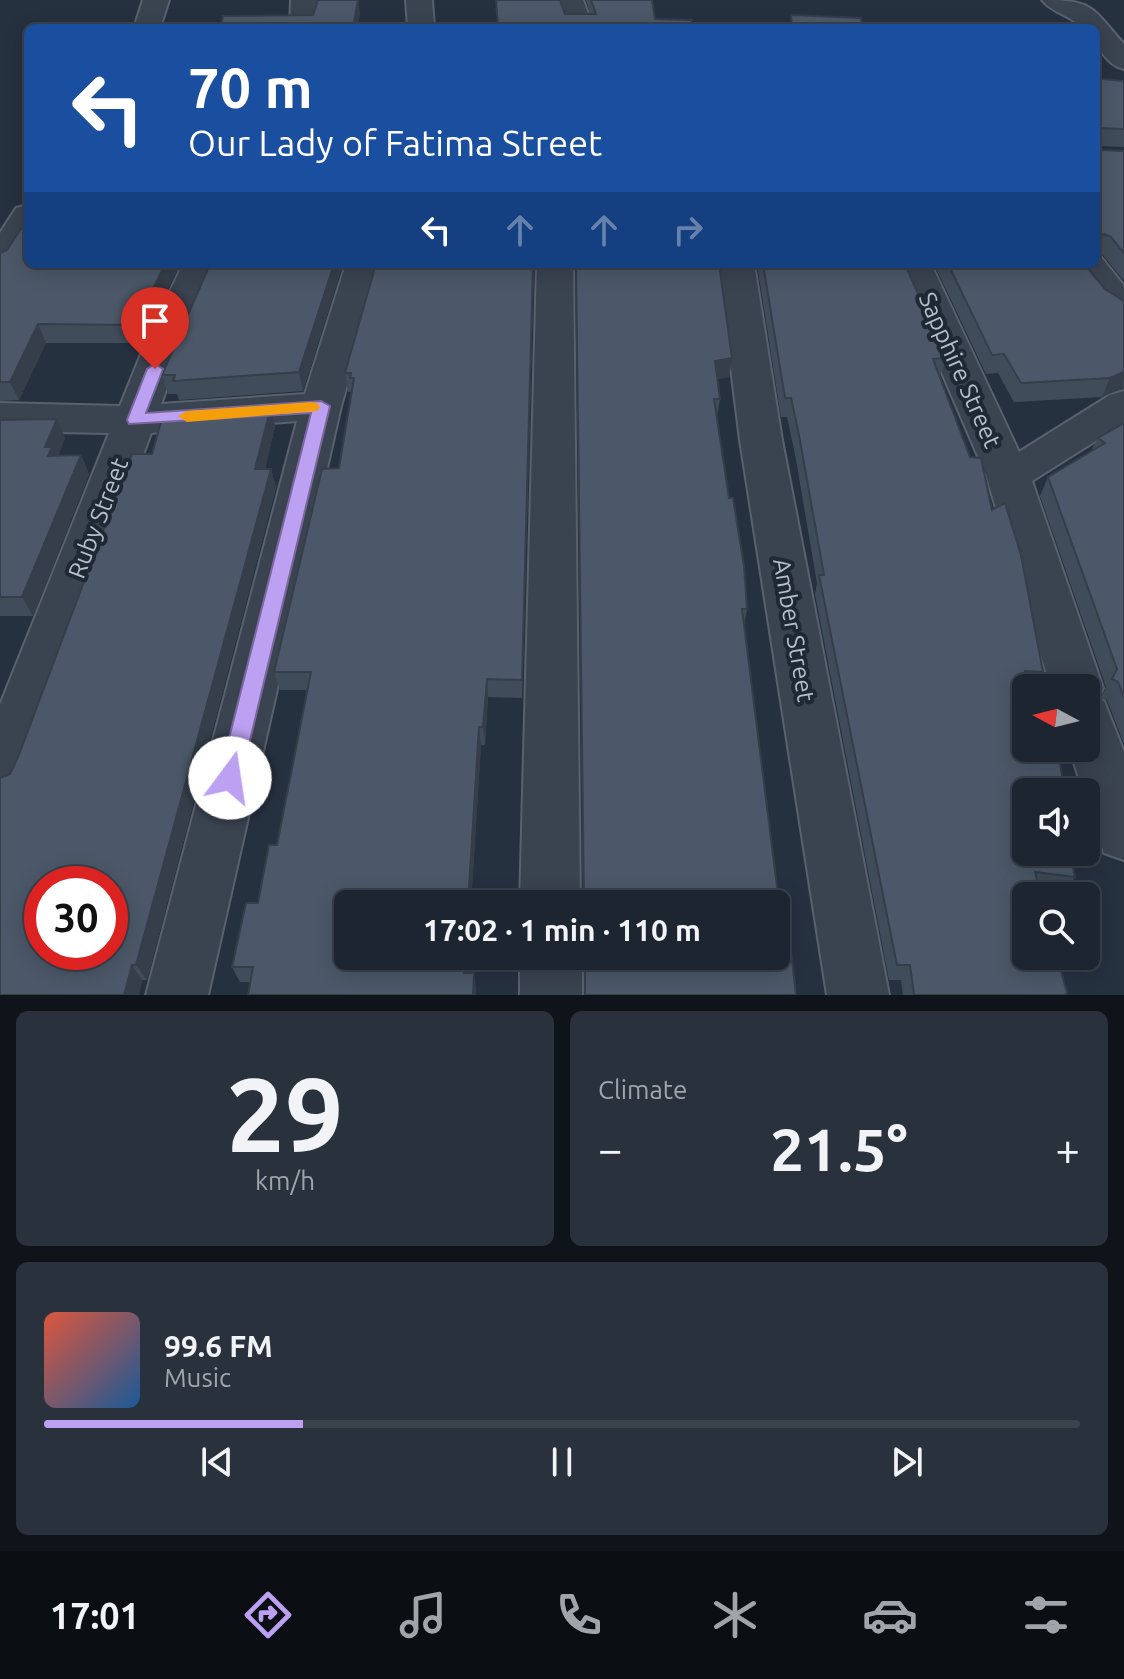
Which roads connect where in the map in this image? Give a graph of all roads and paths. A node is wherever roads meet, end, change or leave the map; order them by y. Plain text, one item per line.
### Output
1 (156, 0) edge
2 (304, 0) edge
3 (419, 0) edge
4 (570, 0) edge
5 (1055, 0) edge
6 (148, 24) edge
7 (303, 24) edge
8 (421, 24) edge
9 (579, 24) edge
10 (1089, 24) edge
11 (1100, 43) edge
12 (1119, 77) edge
13 (24, 221) edge
14 (0, 260) edge
15 (199, 268) edge
16 (363, 268) edge
17 (555, 268) edge
18 (737, 268) edge
19 (915, 268) edge
20 (1090, 268) edge
21 (1124, 308) edge
22 (1124, 404) edge
23 (321, 406) junction
24 (0, 417) edge
25 (135, 420) junction
26 (1008, 475) junction
27 (1072, 674) edge
28 (1100, 760) edge
29 (0, 773) edge
30 (1124, 834) edge
31 (550, 890) edge
32 (551, 970) edge
33 (177, 995) edge
34 (551, 995) edge
35 (858, 995) edge

1 - 6 street
2 - 7 street
3 - 8 street
4 - 9 street
5 - 10 street
11 - 12 street
13 - 14 street
15 - 25 street, Ruby Street
16 - 23 street
17 - 31 street
18 - 35 street, Amber Street
19 - 26 street, Sapphire Street
20 - 21 street
22 - 26 street
23 - 25 street
23 - 33 street
24 - 25 street
25 - 29 street, Ruby Street
26 - 27 street, Sapphire Street
28 - 30 street
32 - 34 street

